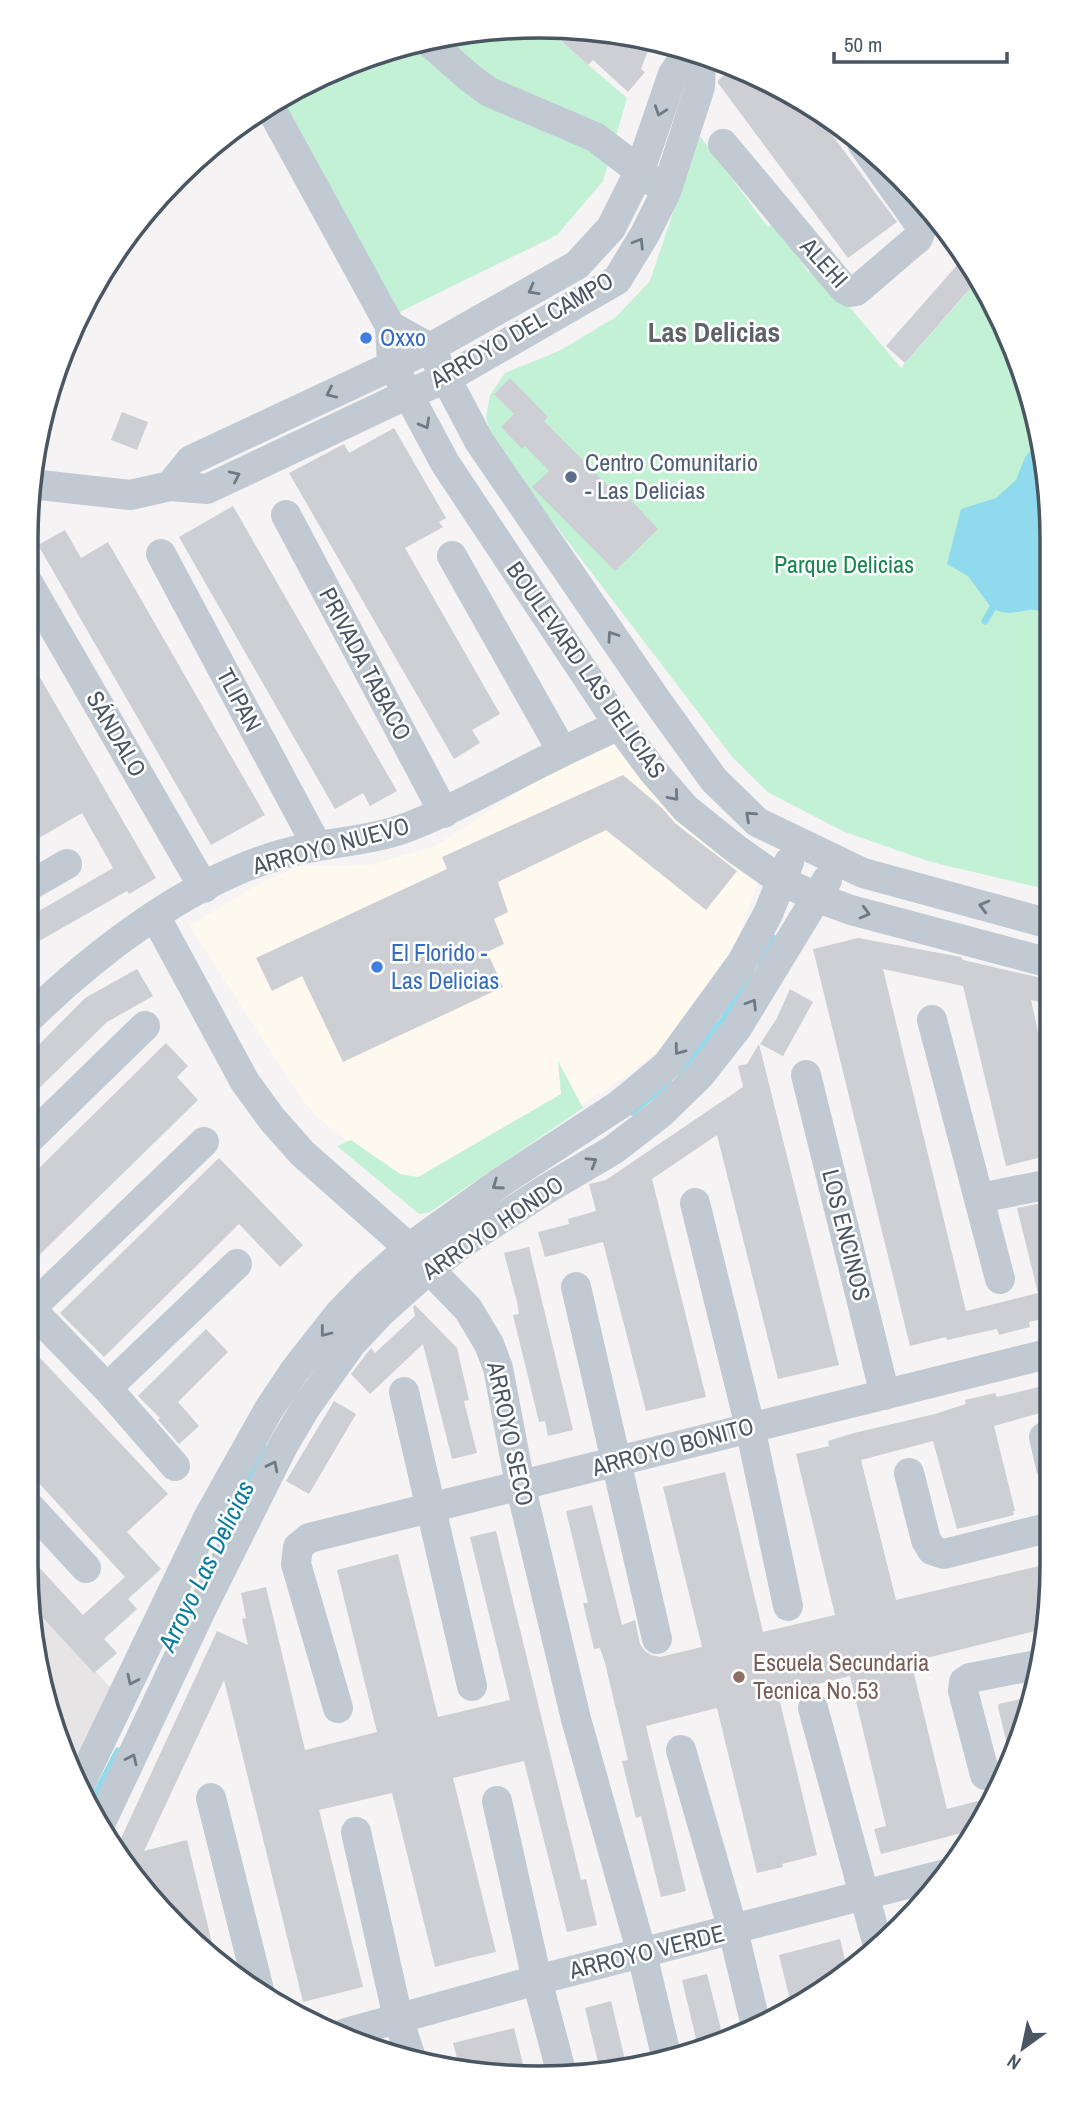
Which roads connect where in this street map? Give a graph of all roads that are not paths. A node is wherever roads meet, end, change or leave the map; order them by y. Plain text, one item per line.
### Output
1 (437, 49) edge
2 (682, 60) edge
3 (701, 65) edge
4 (274, 115) edge
5 (723, 144) dead end
6 (640, 170) junction
7 (888, 179) edge
8 (666, 192) junction
9 (390, 326) junction
10 (430, 348) junction
11 (392, 364) junction
12 (447, 378) junction
13 (408, 394) junction
14 (42, 485) edge
15 (170, 486) junction
16 (286, 515) dead end
17 (161, 554) dead end
18 (452, 556) dead end
19 (38, 600) edge
20 (619, 725) junction
21 (562, 751) junction
22 (444, 813) junction
23 (798, 843) junction
24 (317, 846) junction
25 (837, 862) junction
26 (68, 864) dead end
27 (780, 880) junction
28 (38, 881) edge
29 (204, 888) junction
30 (818, 898) junction
31 (155, 916) junction
32 (1040, 921) edge
33 (1040, 959) edge
34 (38, 1009) edge
35 (932, 1020) dead end
36 (145, 1026) dead end
37 (806, 1075) dead end
38 (38, 1130) edge
39 (204, 1142) dead end
40 (1040, 1186) edge
41 (979, 1198) junction
42 (695, 1203) dead end
43 (419, 1258) junction
44 (237, 1264) dead end
45 (1000, 1279) dead end
46 (576, 1287) dead end
47 (38, 1298) edge
48 (38, 1317) edge
49 (1040, 1356) edge
50 (107, 1388) junction
51 (404, 1392) dead end
52 (886, 1395) junction
53 (750, 1427) junction
54 (617, 1463) junction
55 (176, 1466) dead end
56 (909, 1472) dead end
57 (520, 1484) junction
58 (432, 1508) junction
59 (38, 1516) edge
60 (1040, 1530) edge
61 (86, 1568) dead end
62 (788, 1606) dead end
63 (657, 1639) dead end
64 (1030, 1666) edge
65 (472, 1686) dead end
66 (338, 1708) dead end
67 (813, 1708) dead end
68 (681, 1750) dead end
69 (85, 1774) edge
70 (985, 1775) dead end
71 (211, 1798) dead end
72 (497, 1801) dead end
73 (105, 1813) edge
74 (356, 1832) dead end
75 (930, 1877) edge
76 (865, 1893) junction
77 (733, 1930) junction
78 (876, 1936) edge
79 (642, 1954) junction
80 (256, 1977) edge
81 (537, 1980) junction
82 (754, 2017) edge
83 (398, 2018) junction
84 (356, 2030) edge
85 (408, 2047) edge
86 (665, 2049) edge
87 (559, 2065) edge

1 - 6 street
2 -> 6 street, ARROYO DEL CAMPO
3 - 8 street, ARROYO DEL CAMPO
4 - 9 street
5 - 7 street, ALEHI
6 - 8 street
6 -> 10 street, ARROYO DEL CAMPO
12 -> 8 street, ARROYO DEL CAMPO
9 - 10 street
9 - 11 street
10 - 11 street, ARROYO DEL CAMPO
10 - 12 street, BOULEVARD LAS DELICIAS
11 - 13 street, BOULEVARD LAS DELICIAS
11 -> 15 street, ARROYO DEL CAMPO
12 - 13 street, ARROYO DEL CAMPO
23 -> 12 street, BOULEVARD LAS DELICIAS
15 -> 13 street, ARROYO DEL CAMPO
13 -> 20 street, BOULEVARD LAS DELICIAS
14 - 15 street, ARROYO DEL CAMPO
16 - 22 street, PRIVADA TABACO
17 - 24 street, T´LIPAN
18 - 21 street
19 - 29 street, SÁNDALO
20 - 21 street, ARROYO NUEVO
20 -> 27 street, BOULEVARD LAS DELICIAS
21 - 22 street, ARROYO NUEVO
22 - 24 street, ARROYO NUEVO
23 - 25 street, BOULEVARD LAS DELICIAS
23 - 27 street, ARROYO HONDO
24 - 29 street, ARROYO NUEVO
25 - 30 street, ARROYO HONDO
32 -> 25 street, BOULEVARD LAS DELICIAS
26 - 28 street
27 - 30 street, BOULEVARD LAS DELICIAS
27 -> 43 street, ARROYO HONDO
29 - 31 street, ARROYO NUEVO
30 -> 33 street, BOULEVARD LAS DELICIAS
43 -> 30 street, ARROYO HONDO
31 - 34 street, ARROYO NUEVO
31 - 43 street, ARROYO SECO
35 - 41 street
36 - 38 street
37 - 52 street, LOS ENCINOS
39 - 47 street
40 - 41 street
41 - 45 street
42 - 53 street
43 - 57 street, ARROYO SECO
43 -> 69 street, ARROYO HONDO
73 -> 43 street, ARROYO HONDO
44 - 50 street
46 - 54 street
48 - 50 street
49 - 52 street, ARROYO BONITO
50 - 55 street
51 - 58 street
52 - 53 street, ARROYO BONITO
53 - 54 street, ARROYO BONITO
53 - 62 street
54 - 57 street, ARROYO BONITO
54 - 63 street
56 - 60 street
57 - 58 street, ARROYO BONITO
57 - 79 street, ARROYO SECO
58 - 65 street
58 - 66 street, ARROYO BONITO
59 - 61 street
64 - 70 street
67 - 76 street
68 - 77 street
71 - 80 street
72 - 81 street
74 - 83 street
75 - 76 street, ARROYO VERDE
76 - 77 street, ARROYO VERDE
76 - 78 street
77 - 79 street, ARROYO VERDE
77 - 82 street
79 - 81 street, ARROYO VERDE
79 - 86 street, ARROYO SECO
81 - 83 street, ARROYO VERDE
81 - 87 street
83 - 84 street, ARROYO VERDE
83 - 85 street

